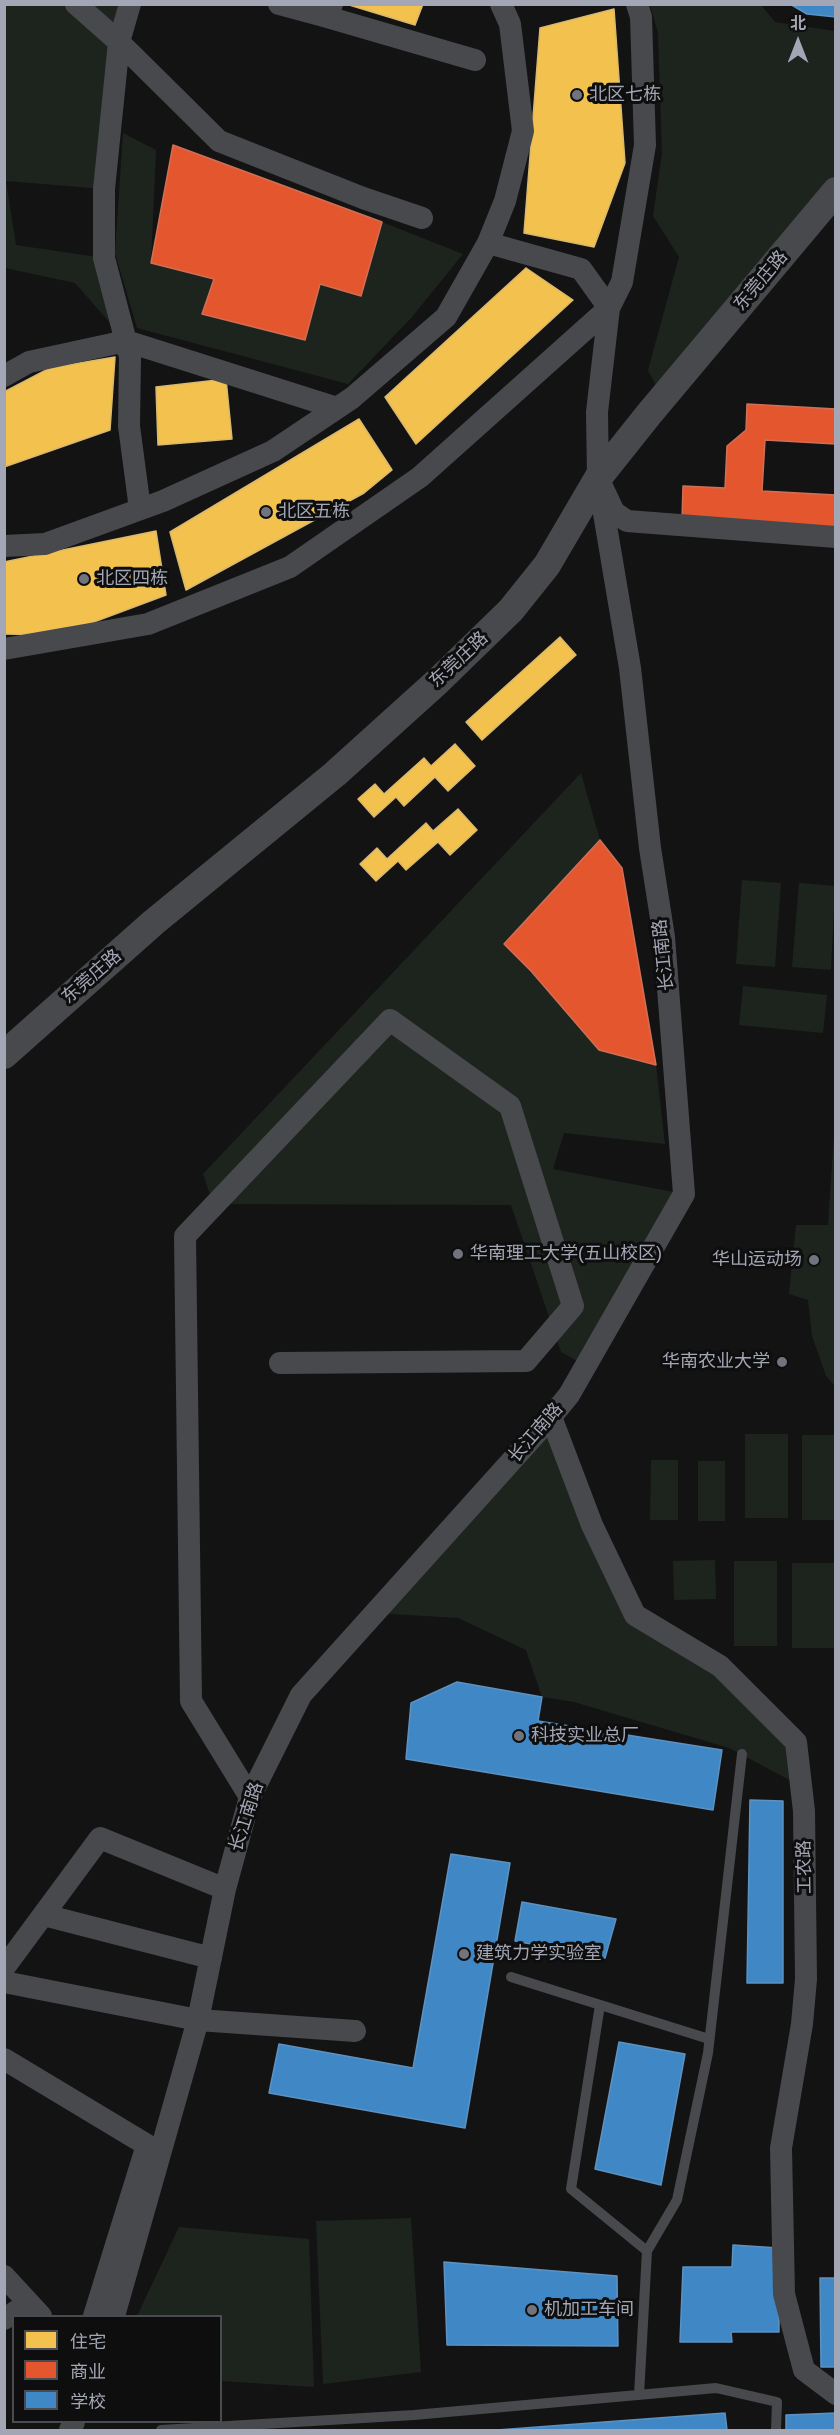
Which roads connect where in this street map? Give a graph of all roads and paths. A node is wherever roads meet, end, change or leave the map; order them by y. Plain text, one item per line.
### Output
1 (76, 4) edge
2 (130, 4) edge
3 (279, 4) edge
4 (501, 4) edge
5 (637, 4) edge
6 (329, 11) edge
7 (119, 42) junction
8 (475, 60) dead end
9 (836, 191) edge
10 (422, 218) dead end
11 (488, 243) junction
12 (609, 308) junction
13 (126, 341) junction
14 (4, 376) edge
15 (337, 408) junction
16 (598, 478) junction
17 (140, 509) junction
18 (836, 537) edge
19 (4, 546) edge
20 (4, 649) edge
21 (4, 1055) edge
22 (280, 1363) dead end
23 (551, 1417) junction
24 (742, 1754) dead end
25 (250, 1797) junction
26 (225, 1889) junction
27 (44, 1915) junction
28 (211, 1958) junction
29 (4, 1968) edge
30 (511, 1977) dead end
31 (4, 1982) edge
32 (600, 2005) junction
33 (198, 2020) junction
34 (355, 2031) dead end
35 (709, 2039) junction
36 (4, 2059) edge
37 (647, 2251) junction
38 (4, 2276) edge
39 (35, 2310) edge
40 (18, 2315) edge
41 (94, 2315) edge
42 (114, 2315) edge
43 (836, 2394) edge
44 (639, 2395) junction
45 (161, 2430) edge
46 (776, 2430) edge

1 - 7 street
2 - 7 street
3 - 6 street
4 - 11 street
5 - 12 street
6 - 8 street
7 - 10 street
7 - 13 street
9 - 16 street, 东莞庄路
11 - 12 street
11 - 15 street
12 - 16 street, 长江南路
12 - 20 street
13 - 14 street
13 - 15 street
13 - 17 street
15 - 17 street
16 - 18 street
16 - 21 street, 东莞庄路
16 - 23 street, 长江南路
17 - 19 street
22 - 25 street
23 - 25 street, 长江南路
23 - 43 street, 工农路
24 - 35 lane
25 - 26 street, 长江南路
26 - 27 street
26 - 28 street, 长江南路
27 - 28 street
27 - 29 street
28 - 33 street, 长江南路
30 - 32 lane
31 - 33 street
32 - 35 lane
32 - 37 lane
33 - 34 street
33 - 42 street, 长江南路
35 - 37 lane
36 - 41 street
37 - 44 lane
38 - 39 street
39 - 40 street
44 - 45 lane
44 - 46 lane

